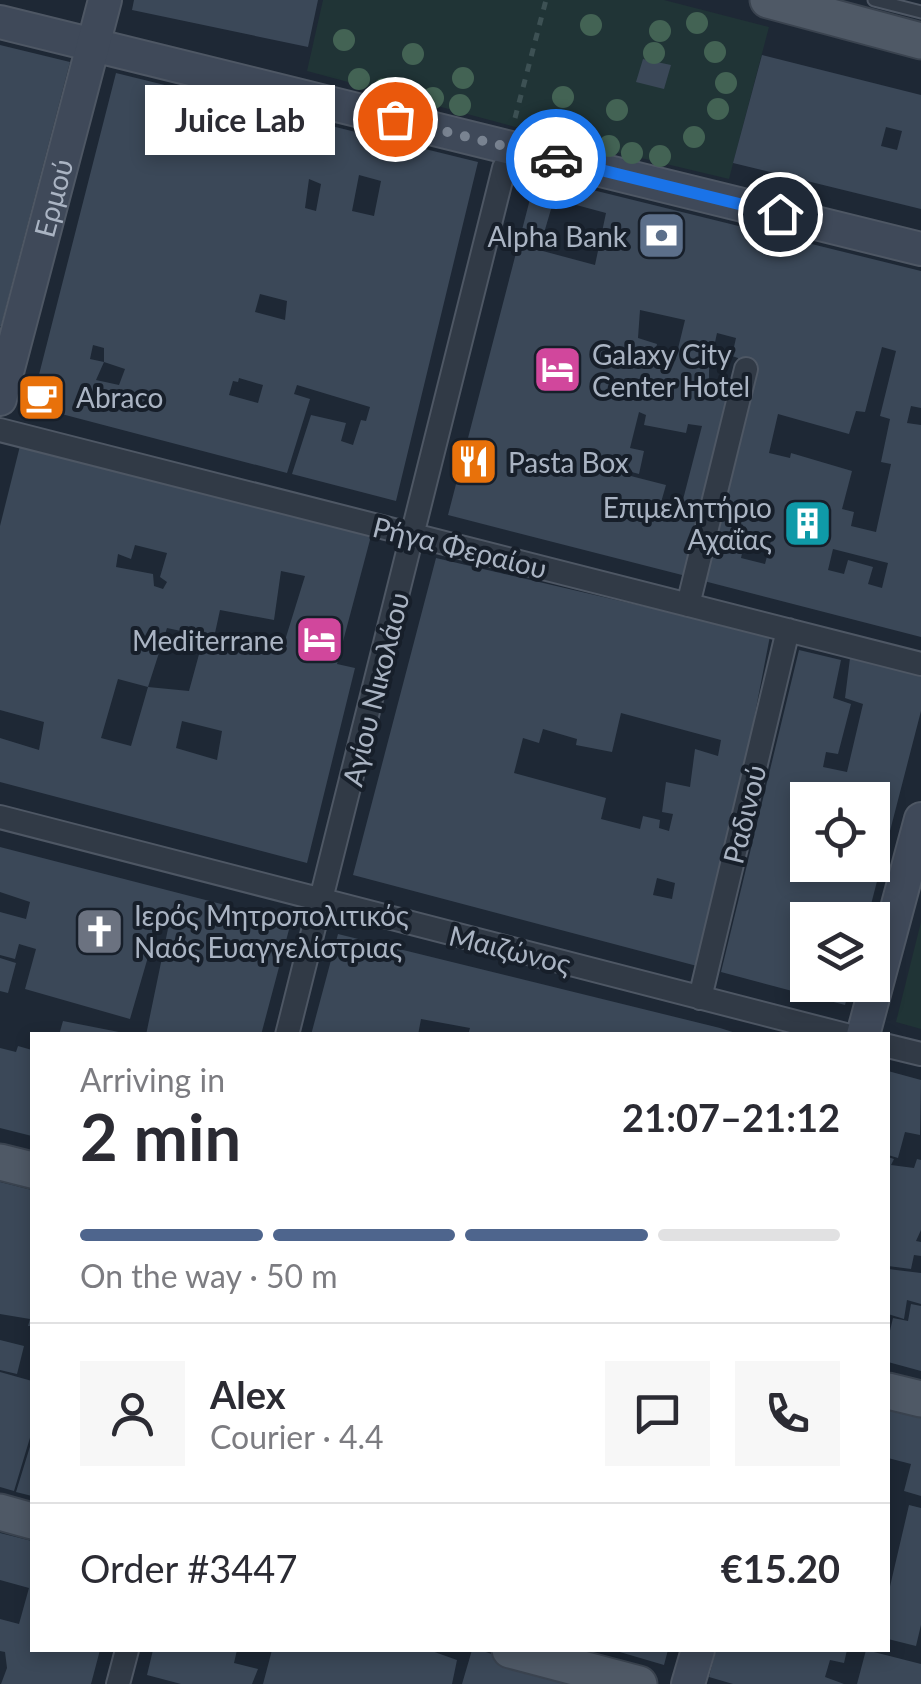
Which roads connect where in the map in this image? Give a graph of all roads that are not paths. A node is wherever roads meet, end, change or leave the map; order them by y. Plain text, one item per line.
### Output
1 (105, 0) edge
2 (874, 0) edge
3 (782, 1) edge
4 (921, 12) edge
5 (0, 22) edge
6 (921, 40) edge
7 (94, 45) junction
8 (504, 168) dead end
9 (921, 249) edge
10 (746, 369) dead end
11 (0, 399) edge
12 (0, 430) edge
13 (413, 535) junction
14 (688, 605) junction
15 (788, 630) junction
16 (921, 664) edge
17 (0, 818) edge
18 (921, 819) edge
19 (322, 901) junction
20 (700, 998) junction
21 (288, 1032) edge
22 (834, 1032) edge
23 (864, 1032) edge
24 (890, 1046) edge
25 (921, 1054) edge
26 (0, 1162) edge
27 (30, 1170) edge
28 (890, 1391) edge
29 (921, 1399) edge
30 (0, 1512) edge
31 (30, 1520) edge
32 (126, 1652) edge
33 (518, 1652) edge
34 (697, 1652) edge
35 (118, 1684) edge
36 (639, 1684) edge
37 (688, 1684) edge

1 - 7 main road, Ερμού
2 - 4 lane
3 - 6 main road
5 - 7 main road
7 - 9 main road
7 - 11 main road, Ερμού
8 - 13 street, Αγίου Νικολάου
10 - 14 street
12 - 13 street, Ρήγα Φεραίου
13 - 14 street, Ρήγα Φεραίου
13 - 19 street, Αγίου Νικολάου
14 - 15 street, Ρήγα Φεραίου
15 - 16 street, Ρήγα Φεραίου
15 - 20 street, Ραδινού
17 - 19 street, Μαιζώνος
18 - 23 main road
19 - 20 street, Μαιζώνος
19 - 21 street, Αγίου Νικολάου
20 - 22 street, Μαιζώνος
24 - 25 street
26 - 27 main road
28 - 29 main road
30 - 31 main road
32 - 35 street
33 - 36 main road
34 - 37 main road

